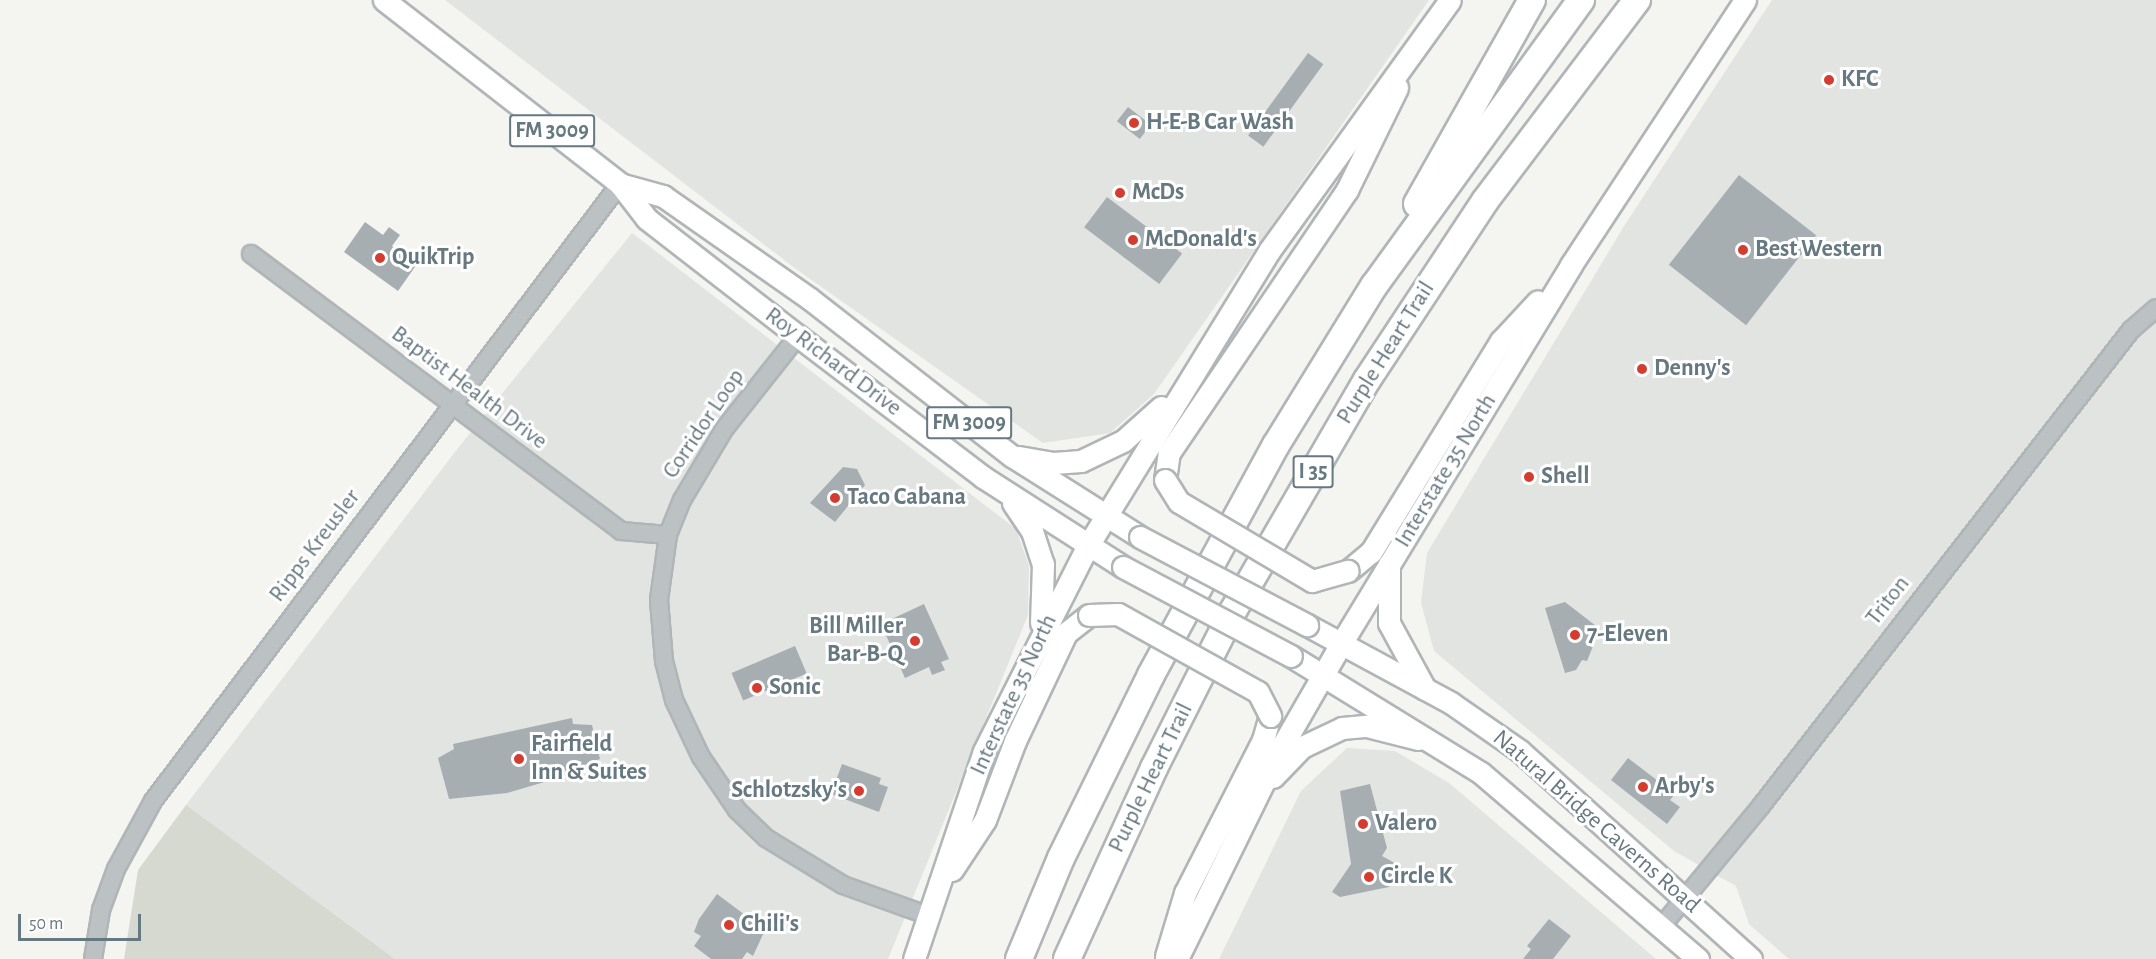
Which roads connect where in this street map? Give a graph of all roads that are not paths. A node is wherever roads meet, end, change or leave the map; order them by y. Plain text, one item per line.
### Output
1 (384, 0) edge
2 (1450, 0) edge
3 (1532, 0) edge
4 (1581, 0) edge
5 (1637, 0) edge
6 (1642, 0) edge
7 (1745, 0) edge
8 (1621, 23) junction
9 (1423, 34) junction
10 (620, 184) junction
11 (251, 254) dead end
12 (1571, 265) junction
13 (1374, 286) junction
14 (2156, 308) edge
15 (798, 336) junction
16 (1179, 391) junction
17 (452, 404) junction
18 (1012, 456) junction
19 (1006, 493) junction
20 (1104, 518) junction
21 (668, 535) junction
22 (1087, 547) junction
23 (1389, 564) junction
24 (1040, 634) junction
25 (1342, 642) junction
26 (1324, 675) junction
27 (1425, 689) junction
28 (1444, 747) junction
29 (1257, 794) junction
30 (937, 893) junction
31 (1685, 899) junction
32 (929, 916) junction
33 (1661, 927) junction
34 (93, 959) edge
35 (914, 959) edge
36 (1019, 959) edge
37 (1067, 959) edge
38 (1165, 959) edge
39 (1177, 959) edge
40 (1698, 959) edge
41 (1751, 959) edge

1 - 10 main road, Roy Richard Drive / FM 3009
2 - 9 main road, Interstate 35 North
3 - 13 highway
4 - 13 highway, Purple Heart Trail / I 35
5 - 8 highway, Purple Heart Trail / I 35
6 - 8 highway
7 - 12 main road, Interstate 35 North
8 - 37 highway, Purple Heart Trail / I 35
9 - 12 main road, bridge
9 - 16 main road, Interstate 35 North
10 - 15 main road, Roy Richard Drive / FM 3009
10 - 17 street, Ripps Kreusler
10 - 18 main road, Roy Richard Drive / FM 3009
11 - 17 street, Baptist Health Drive
12 - 23 main road, Interstate 35 North
13 - 36 highway, Purple Heart Trail / I 35
14 - 31 street, Triton
15 - 19 main road, Roy Richard Drive / FM 3009
15 - 21 street, Corridor Loop
16 - 18 main road
16 - 20 main road, Interstate 35 North
17 - 21 street, Baptist Health Drive
17 - 34 street, Ripps Kreusler
18 - 20 main road, Roy Richard Drive / FM 3009
19 - 22 main road, Roy Richard Drive / FM 3009
19 - 24 main road
20 - 22 main road, Interstate 35 North
20 - 25 main road, Natural Bridge Caverns Road / FM 3009, bridge
21 - 32 street, Corridor Loop
22 - 24 main road, Interstate 35 North
22 - 26 main road, FM 3009, bridge
23 - 25 main road, Interstate 35 North
23 - 27 main road
24 - 30 main road, Interstate 35 North
25 - 26 main road, Interstate 35 North
25 - 27 main road, Natural Bridge Caverns Road / FM 3009
26 - 28 main road, Natural Bridge Caverns Road / FM 3009
26 - 29 main road, Interstate 35 North
27 - 31 main road, Natural Bridge Caverns Road / FM 3009
28 - 29 main road
28 - 33 main road, Natural Bridge Caverns Road / FM 3009
29 - 39 main road, Interstate 35 North
30 - 32 main road, Interstate 35 North
30 - 38 main road, bridge
31 - 33 street, Triton
31 - 41 main road, Natural Bridge Caverns Road / FM 3009
32 - 35 main road, Interstate 35 North
33 - 40 main road, Natural Bridge Caverns Road / FM 3009

